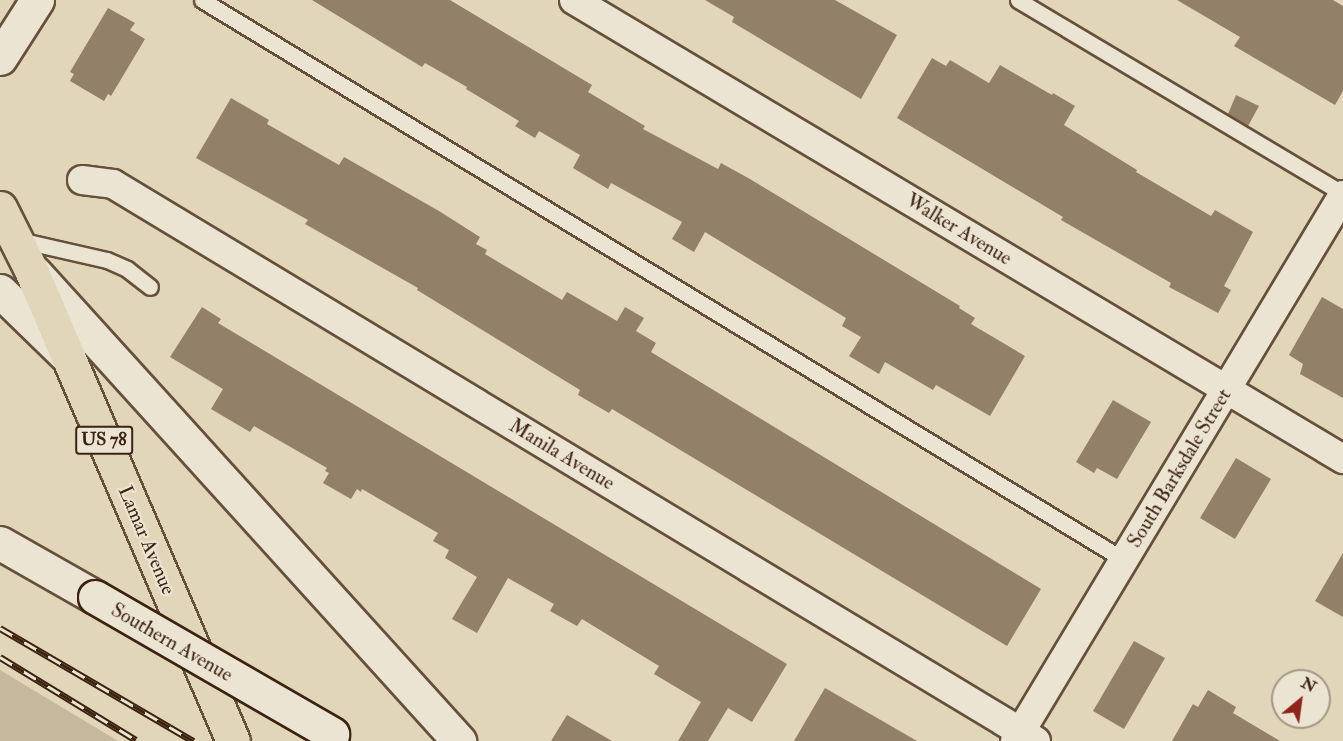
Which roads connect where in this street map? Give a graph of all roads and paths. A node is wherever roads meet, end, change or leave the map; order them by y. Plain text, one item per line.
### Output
1 (37, 0) edge
2 (202, 0) edge
3 (574, 0) edge
4 (1018, 0) edge
5 (0, 58) edge
6 (82, 180) dead end
7 (1343, 195) edge
8 (0, 208) edge
9 (16, 240) junction
10 (31, 270) junction
11 (150, 287) dead end
12 (0, 291) edge
13 (69, 358) junction
14 (1227, 388) junction
15 (1343, 459) edge
16 (0, 543) edge
17 (1124, 560) junction
18 (338, 738) edge
19 (1024, 738) edge
20 (233, 741) edge
21 (459, 741) edge

1 - 5 main road
2 - 17 lane
3 - 14 street, Walker Avenue
4 - 7 lane
6 - 19 street, Manila Avenue
7 - 14 street, South Barksdale Street
8 - 9 main road, Lamar Avenue / US 78
9 - 10 main road, Lamar Avenue / US 78
9 - 11 lane
10 - 13 main road, Lamar Avenue / US 78
10 - 21 main road
12 - 13 main road
13 - 20 main road, Lamar Avenue / US 78
14 - 15 street, Walker Avenue
14 - 17 street, South Barksdale Street
16 - 18 main road, Southern Avenue, bridge
17 - 19 street, South Barksdale Street

